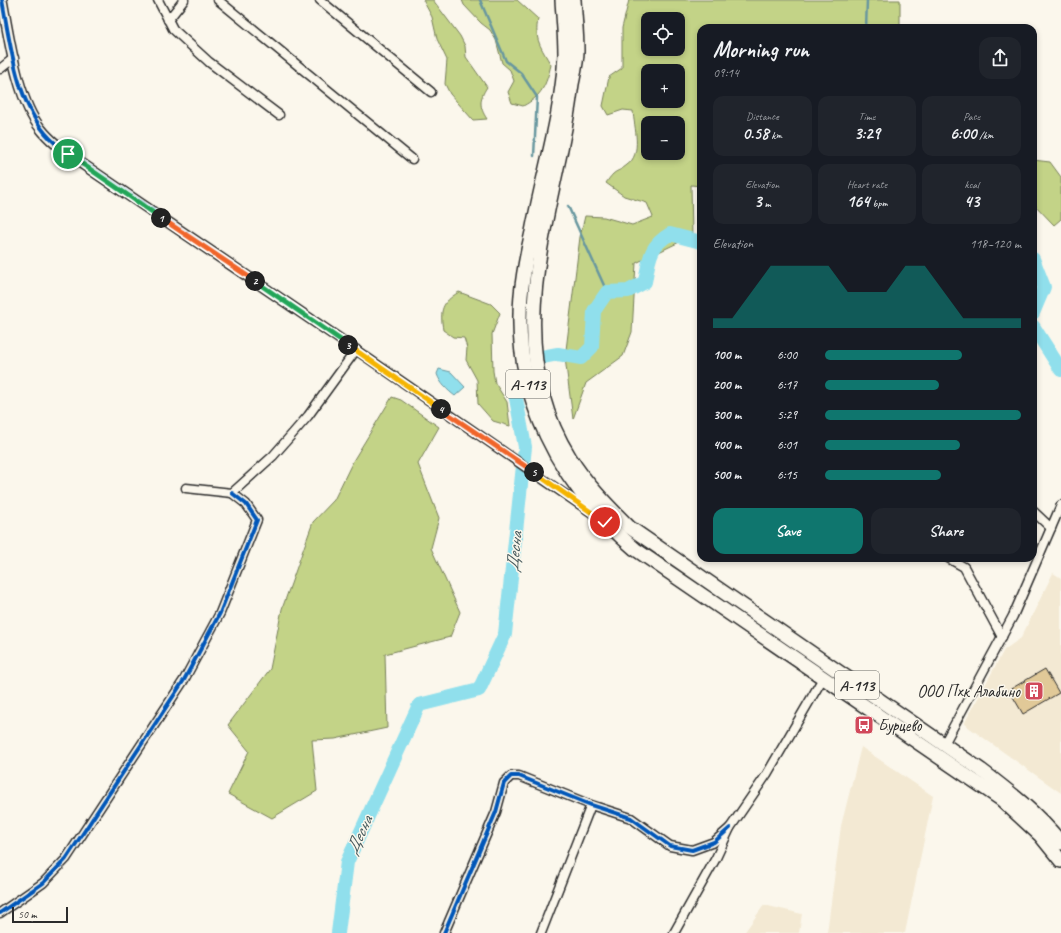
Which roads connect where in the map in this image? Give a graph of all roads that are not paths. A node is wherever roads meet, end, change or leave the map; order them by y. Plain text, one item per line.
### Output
1 (2, 0) edge
2 (158, 0) edge
3 (184, 0) edge
4 (218, 0) edge
5 (320, 0) edge
6 (562, 0) edge
7 (574, 0) edge
8 (168, 20) junction
9 (14, 58) junction
10 (0, 69) edge
11 (431, 92) dead end
12 (279, 115) dead end
13 (412, 159) dead end
14 (527, 296) junction
15 (356, 350) junction
16 (566, 462) junction
17 (186, 488) dead end
18 (232, 493) junction
19 (1061, 505) edge
20 (1037, 515) edge
21 (605, 522) junction
22 (1051, 528) junction
23 (1037, 560) edge
24 (954, 562) edge
25 (1036, 562) edge
26 (1002, 637) junction
27 (823, 678) junction
28 (944, 744) junction
29 (591, 805) junction
30 (730, 828) junction
31 (1061, 843) edge
32 (1061, 861) edge
33 (0, 913) edge
34 (444, 933) edge
35 (541, 933) edge
36 (674, 933) edge

1 - 9 street
2 - 8 street
3 - 8 street
4 - 13 street
5 - 11 street
6 - 14 highway, А-113
7 - 14 highway, А-113
8 - 12 street
9 - 10 street
9 - 15 street
14 - 16 highway, А-113
15 - 18 street
15 - 21 street
16 - 21 highway, А-113
16 - 28 highway, А-113
17 - 18 street
18 - 33 street
19 - 22 street
20 - 22 street
21 - 27 highway, А-113
22 - 23 street
24 - 26 street
25 - 26 street
26 - 28 street
27 - 30 street
27 - 32 highway, А-113
28 - 31 highway, А-113
29 - 30 street
29 - 34 street
29 - 35 street
30 - 36 street

